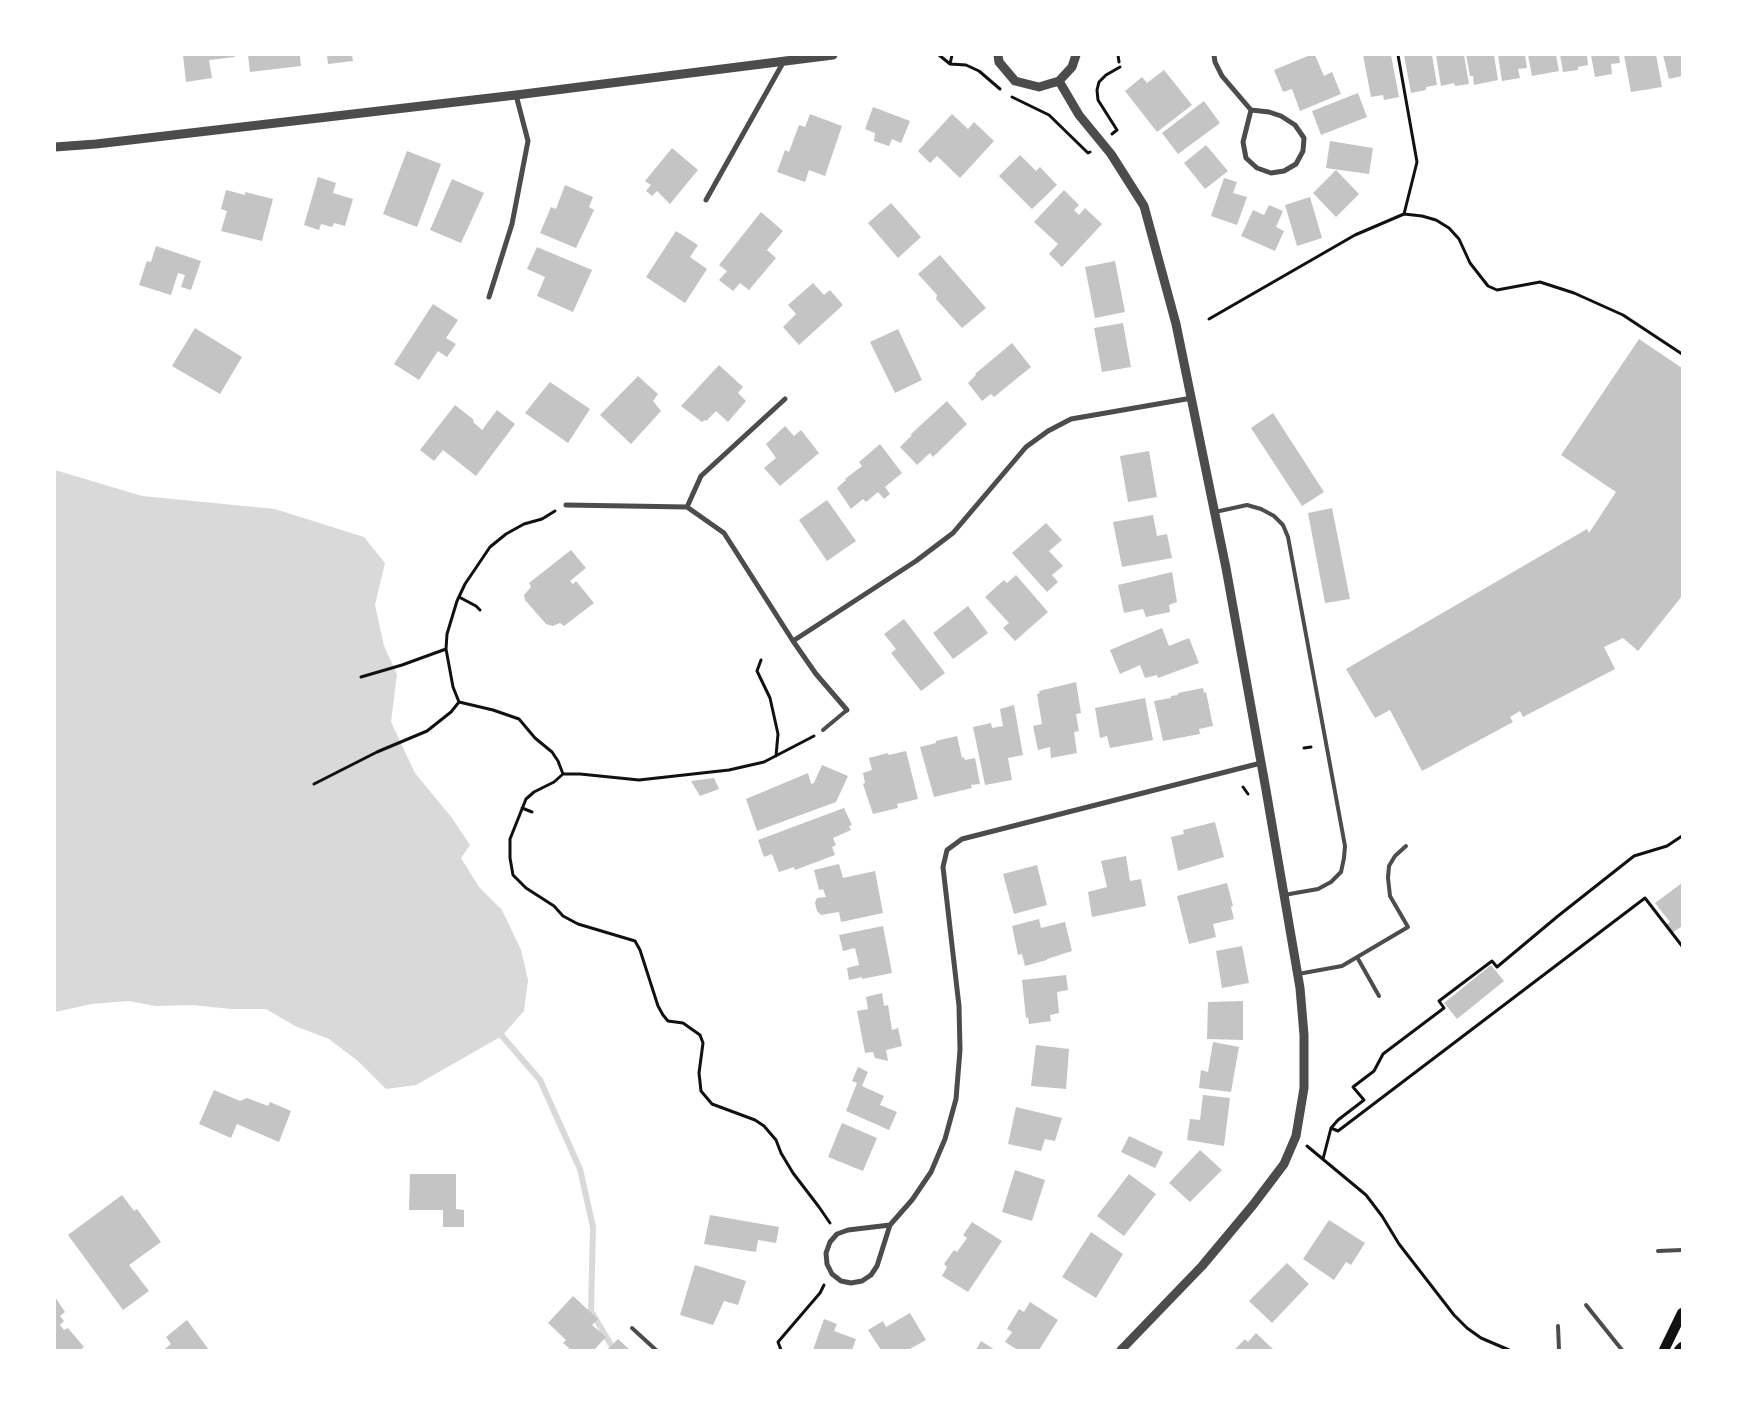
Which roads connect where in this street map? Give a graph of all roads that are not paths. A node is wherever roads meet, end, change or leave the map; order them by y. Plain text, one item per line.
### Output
1 (834, 55) edge
2 (998, 55) edge
3 (1076, 55) edge
4 (1214, 55) edge
5 (785, 61) junction
6 (1059, 81) junction
7 (516, 95) junction
8 (1251, 110) junction
9 (55, 147) edge
10 (706, 200) dead end
11 (488, 297) dead end
12 (1192, 398) junction
13 (785, 399) dead end
14 (566, 505) road end
15 (687, 507) junction
16 (1215, 512) junction
17 (793, 641) junction
18 (847, 710) joint
19 (823, 730) road end
20 (1261, 763) junction
21 (1406, 846) dead end
22 (1284, 895) junction
23 (1356, 957) junction
24 (1297, 974) junction
25 (1379, 996) dead end
26 (890, 1225) junction
27 (1682, 1250) edge
28 (1658, 1251) dead end
29 (1586, 1306) dead end
30 (1682, 1313) edge
31 (1558, 1326) dead end
32 (632, 1328) dead end
33 (1682, 1347) edge
34 (656, 1350) edge
35 (1121, 1350) edge
36 (1559, 1350) edge
37 (1622, 1350) edge
38 (1664, 1350) edge
39 (1679, 1350) edge

1 - 5 street
2 - 6 street
3 - 6 street
4 - 8 street
5 - 7 street
5 - 10 street
6 - 12 street
7 - 9 street
7 - 11 street
8 - 8 street
12 - 16 street
12 - 17 street
13 - 15 street
14 - 15 street
15 - 17 street
16 - 20 street
16 - 22 lane
17 - 18 street
18 - 19 lane
20 - 22 street
20 - 26 street
21 - 23 lane
22 - 24 street
23 - 24 lane
23 - 25 lane
24 - 35 street
26 - 26 street
27 - 28 lane
29 - 37 lane
30 - 38 main road
31 - 36 lane
32 - 34 lane
33 - 39 main road

